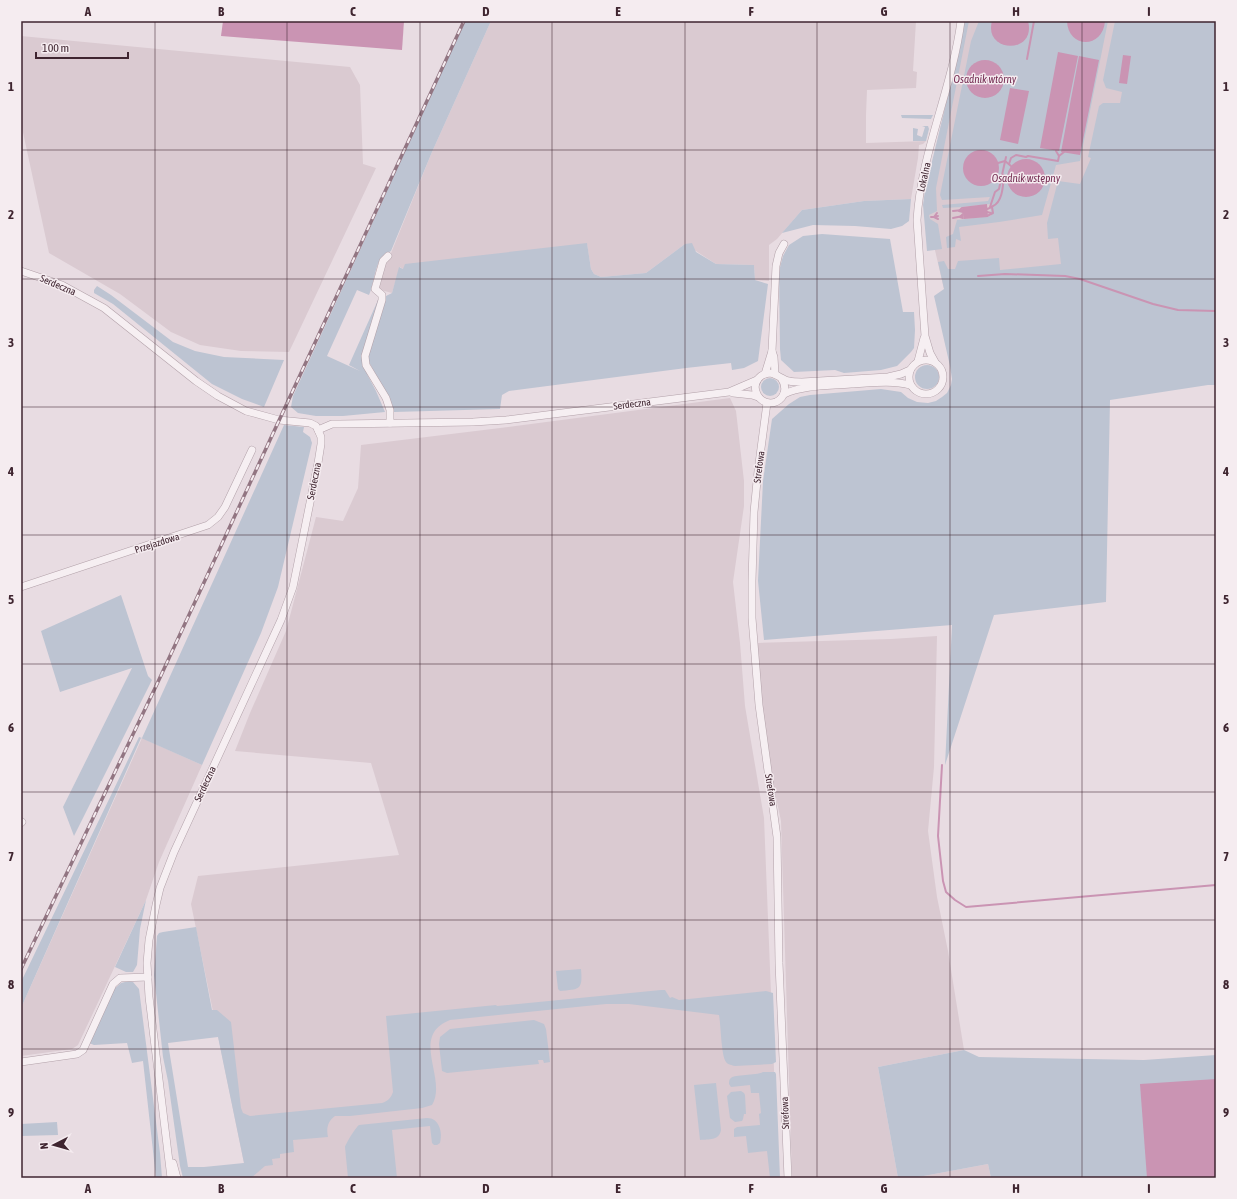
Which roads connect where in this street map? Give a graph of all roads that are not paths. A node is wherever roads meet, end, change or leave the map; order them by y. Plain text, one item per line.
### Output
1 (961, 21) edge
2 (784, 244) dead end
3 (388, 256) dead end
4 (21, 271) edge
5 (925, 336) junction
6 (772, 351) junction
7 (918, 361) junction
8 (935, 362) junction
9 (910, 370) junction
10 (765, 374) junction
11 (778, 376) junction
12 (757, 380) junction
13 (910, 384) junction
14 (729, 392) junction
15 (784, 394) junction
16 (758, 397) junction
17 (767, 403) junction
18 (390, 423) junction
19 (318, 430) junction
20 (252, 450) dead end
21 (21, 587) edge
22 (148, 977) junction
23 (21, 1062) edge
24 (167, 1143) junction
25 (171, 1178) edge
26 (177, 1178) edge
27 (788, 1178) edge

1 - 5 street, Lokalna
2 - 6 street
3 - 18 street
4 - 19 street, Serdeczna
5 - 7 street, Lokalna
5 - 8 street, Lokalna
6 - 10 street
6 - 11 street
7 - 8 street
7 - 9 street
8 - 13 street
9 - 11 street
9 - 13 street
10 - 11 street
10 - 12 street
11 - 15 street
12 - 14 street, Serdeczna
12 - 16 street
13 - 15 street
14 - 16 street, Serdeczna
14 - 18 street, Serdeczna
15 - 17 street
16 - 17 street
17 - 27 street, Strefowa
18 - 19 street, Serdeczna
19 - 22 street, Serdeczna
20 - 21 street, Przejazdowa
22 - 23 street
22 - 24 street, Serdeczna
24 - 25 street
24 - 26 street

